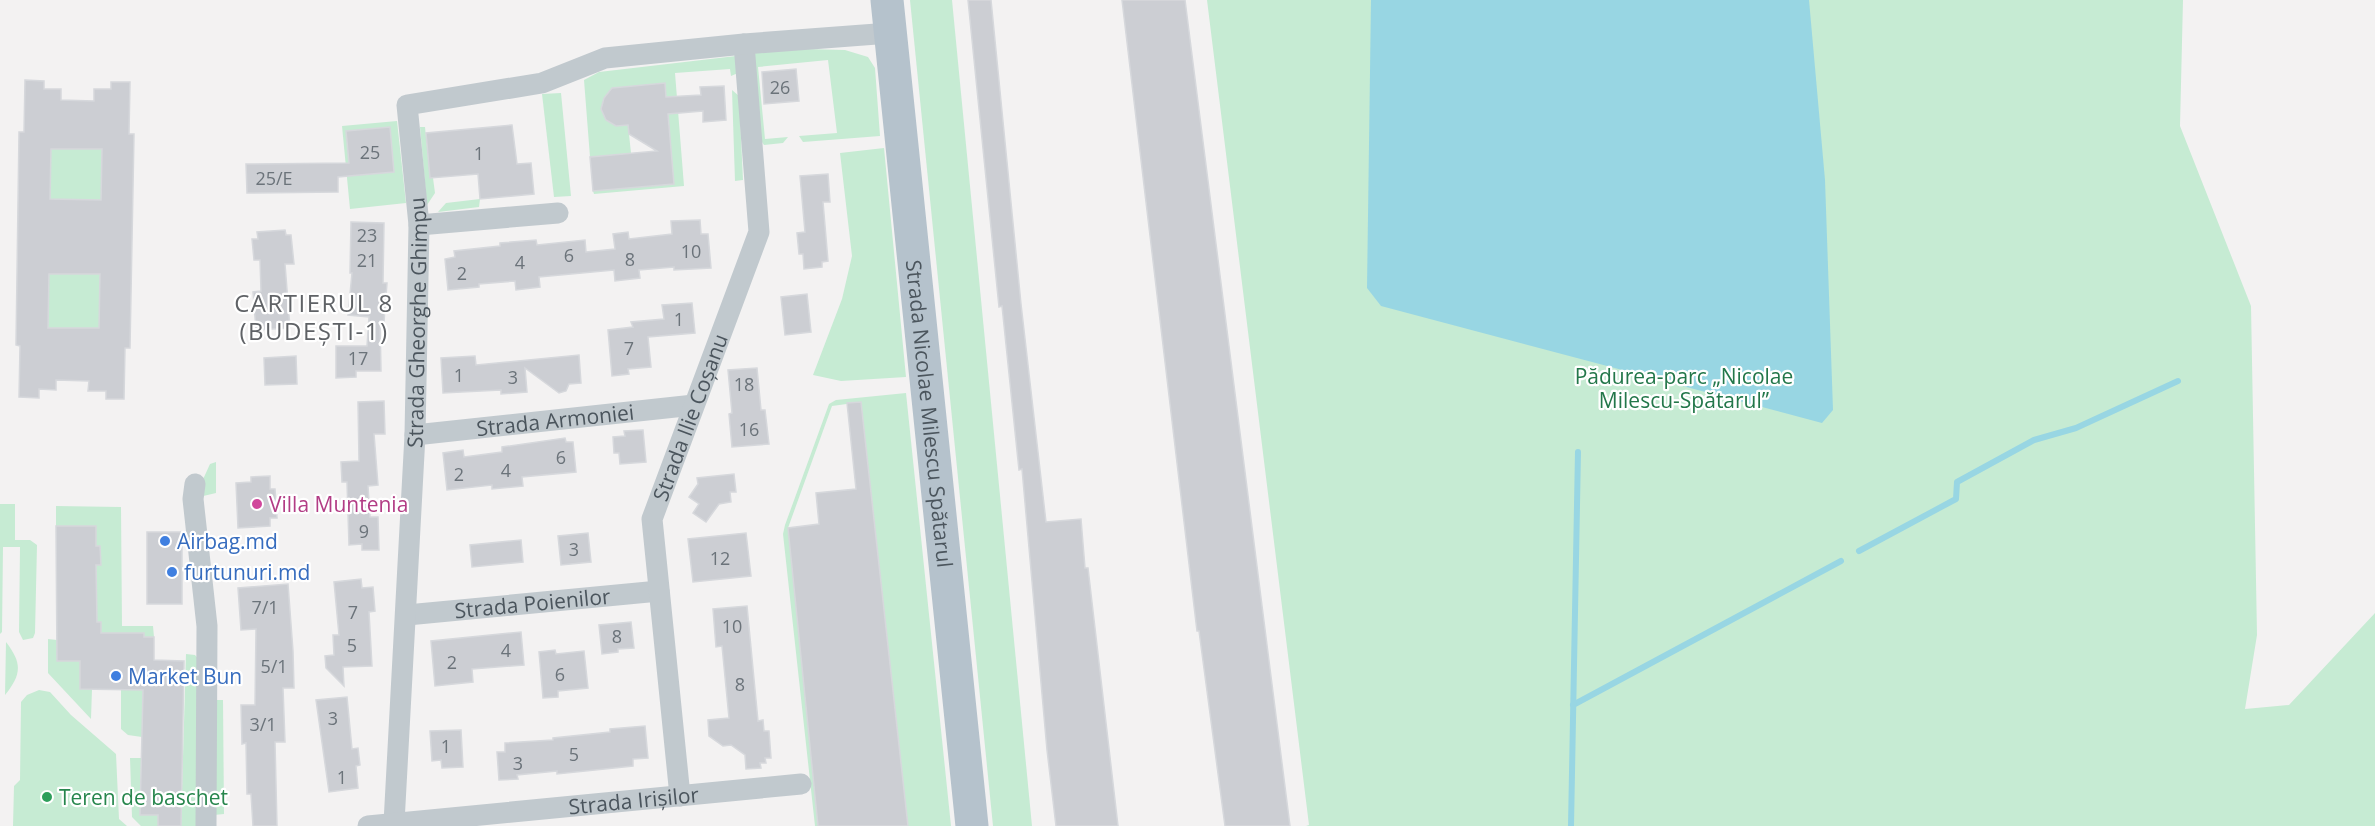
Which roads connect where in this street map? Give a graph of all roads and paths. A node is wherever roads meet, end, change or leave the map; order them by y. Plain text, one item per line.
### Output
1 (887, 0) edge
2 (890, 33) junction
3 (744, 44) junction
4 (558, 213) dead end
5 (419, 225) junction
6 (694, 405) junction
7 (415, 435) junction
8 (195, 484) dead end
9 (659, 591) junction
10 (407, 615) junction
11 (801, 784) dead end
12 (680, 796) junction
13 (394, 823) junction
14 (206, 826) edge
15 (368, 826) edge
16 (972, 826) edge

1 - 2 main road, Strada Nicolae Milescu Spătarul
2 - 3 street, Strada Gheorghe Ghimpu
2 - 16 main road, Strada Nicolae Milescu Spătarul
3 - 5 street, Strada Gheorghe Ghimpu
3 - 6 street, Strada Ilie Coșanu
4 - 5 street
5 - 7 street, Strada Gheorghe Ghimpu
6 - 7 street, Strada Armoniei
6 - 9 street, Strada Ilie Coșanu
7 - 10 street, Strada Gheorghe Ghimpu
8 - 14 street
9 - 10 street, Strada Poienilor
9 - 12 street, Strada Ilie Coșanu
10 - 13 street, Strada Gheorghe Ghimpu
11 - 12 street, Strada Irișilor
12 - 13 street, Strada Irișilor
13 - 15 street

